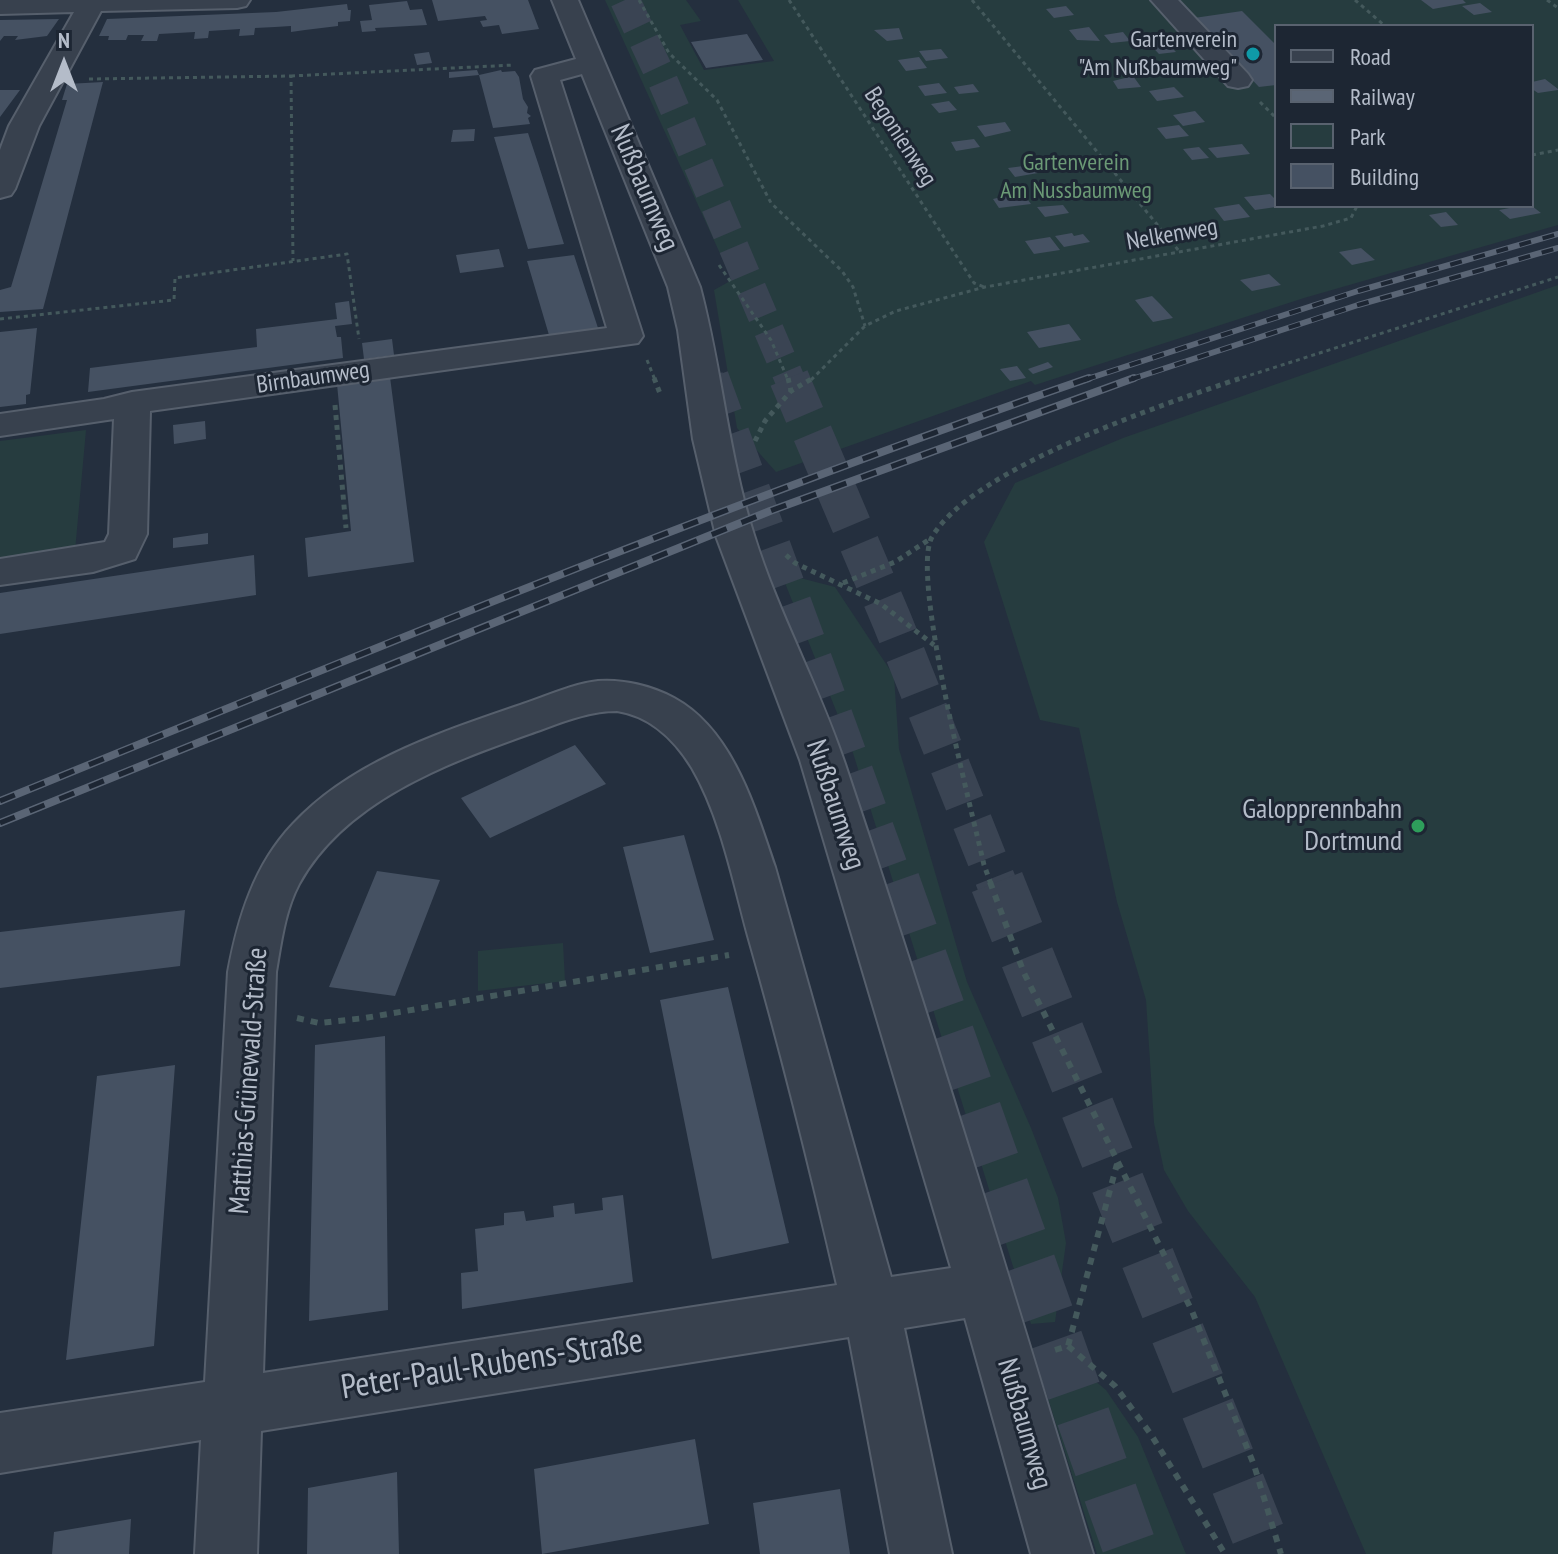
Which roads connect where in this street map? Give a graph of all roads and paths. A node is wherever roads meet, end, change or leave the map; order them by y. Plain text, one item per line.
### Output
1 (237, 0) edge
2 (565, 0) edge
3 (639, 0) edge
4 (789, 0) edge
5 (972, 0) edge
6 (1164, 0) edge
7 (1355, 0) edge
8 (1547, 0) edge
9 (92, 3) edge
10 (0, 6) edge
11 (1558, 8) edge
12 (1383, 24) edge
13 (592, 63) junction
14 (522, 64) dead end
15 (291, 76) junction
16 (50, 80) junction
17 (1247, 89) joint
18 (1274, 116) edge
19 (1558, 150) edge
20 (1534, 155) edge
21 (0, 189) edge
22 (1356, 208) edge
23 (1179, 251) junction
24 (293, 261) junction
25 (1558, 277) edge
26 (985, 287) junction
27 (0, 319) edge
28 (865, 326) junction
29 (626, 336) joint
30 (348, 374) junction
31 (132, 403) junction
32 (0, 425) edge
33 (753, 443) dead end
34 (346, 528) dead end
35 (931, 538) junction
36 (780, 547) dead end
37 (0, 572) edge
38 (842, 583) junction
39 (935, 645) junction
40 (776, 946) junction
41 (248, 1018) junction
42 (1118, 1164) junction
43 (984, 1289) junction
44 (870, 1307) junction
45 (1068, 1346) junction
46 (1005, 1359) junction
47 (232, 1405) junction
48 (0, 1443) edge
49 (226, 1554) edge
50 (921, 1554) edge
51 (1062, 1554) edge
52 (1225, 1554) edge
53 (1281, 1554) edge

1 - 9 street
2 - 13 street, Nußbaumweg
3 - 28 path
4 - 26 path, Begonienweg
5 - 23 path
6 - 17 street
7 - 12 path
8 - 11 path
9 - 10 street
9 - 16 street
13 - 29 street, Nußbaumweg
13 - 43 street, Nußbaumweg
14 - 15 path
15 - 16 path
15 - 24 path
16 - 21 street
17 - 18 path
19 - 20 path
22 - 23 path, Nelkenweg
23 - 26 path, Nelkenweg
24 - 27 path
24 - 30 path
25 - 35 path
26 - 28 path, Nelkenweg
28 - 33 path
29 - 30 street, Birnbaumweg
30 - 31 street, Birnbaumweg
30 - 34 path
31 - 32 street, Birnbaumweg
31 - 37 street
35 - 38 path
35 - 39 path
36 - 38 path
38 - 39 path
39 - 42 path
40 - 41 path
40 - 41 street, Matthias-Grünewald-Straße
40 - 44 street
41 - 47 street, Matthias-Grünewald-Straße
42 - 45 path
42 - 53 path
43 - 44 street, Peter-Paul-Rubens-Straße
43 - 46 street, Nußbaumweg
44 - 47 street, Peter-Paul-Rubens-Straße
44 - 50 street
45 - 46 path
45 - 52 path
46 - 51 street, Nußbaumweg
47 - 48 street, Peter-Paul-Rubens-Straße
47 - 49 street, Matthias-Grünewald-Straße

